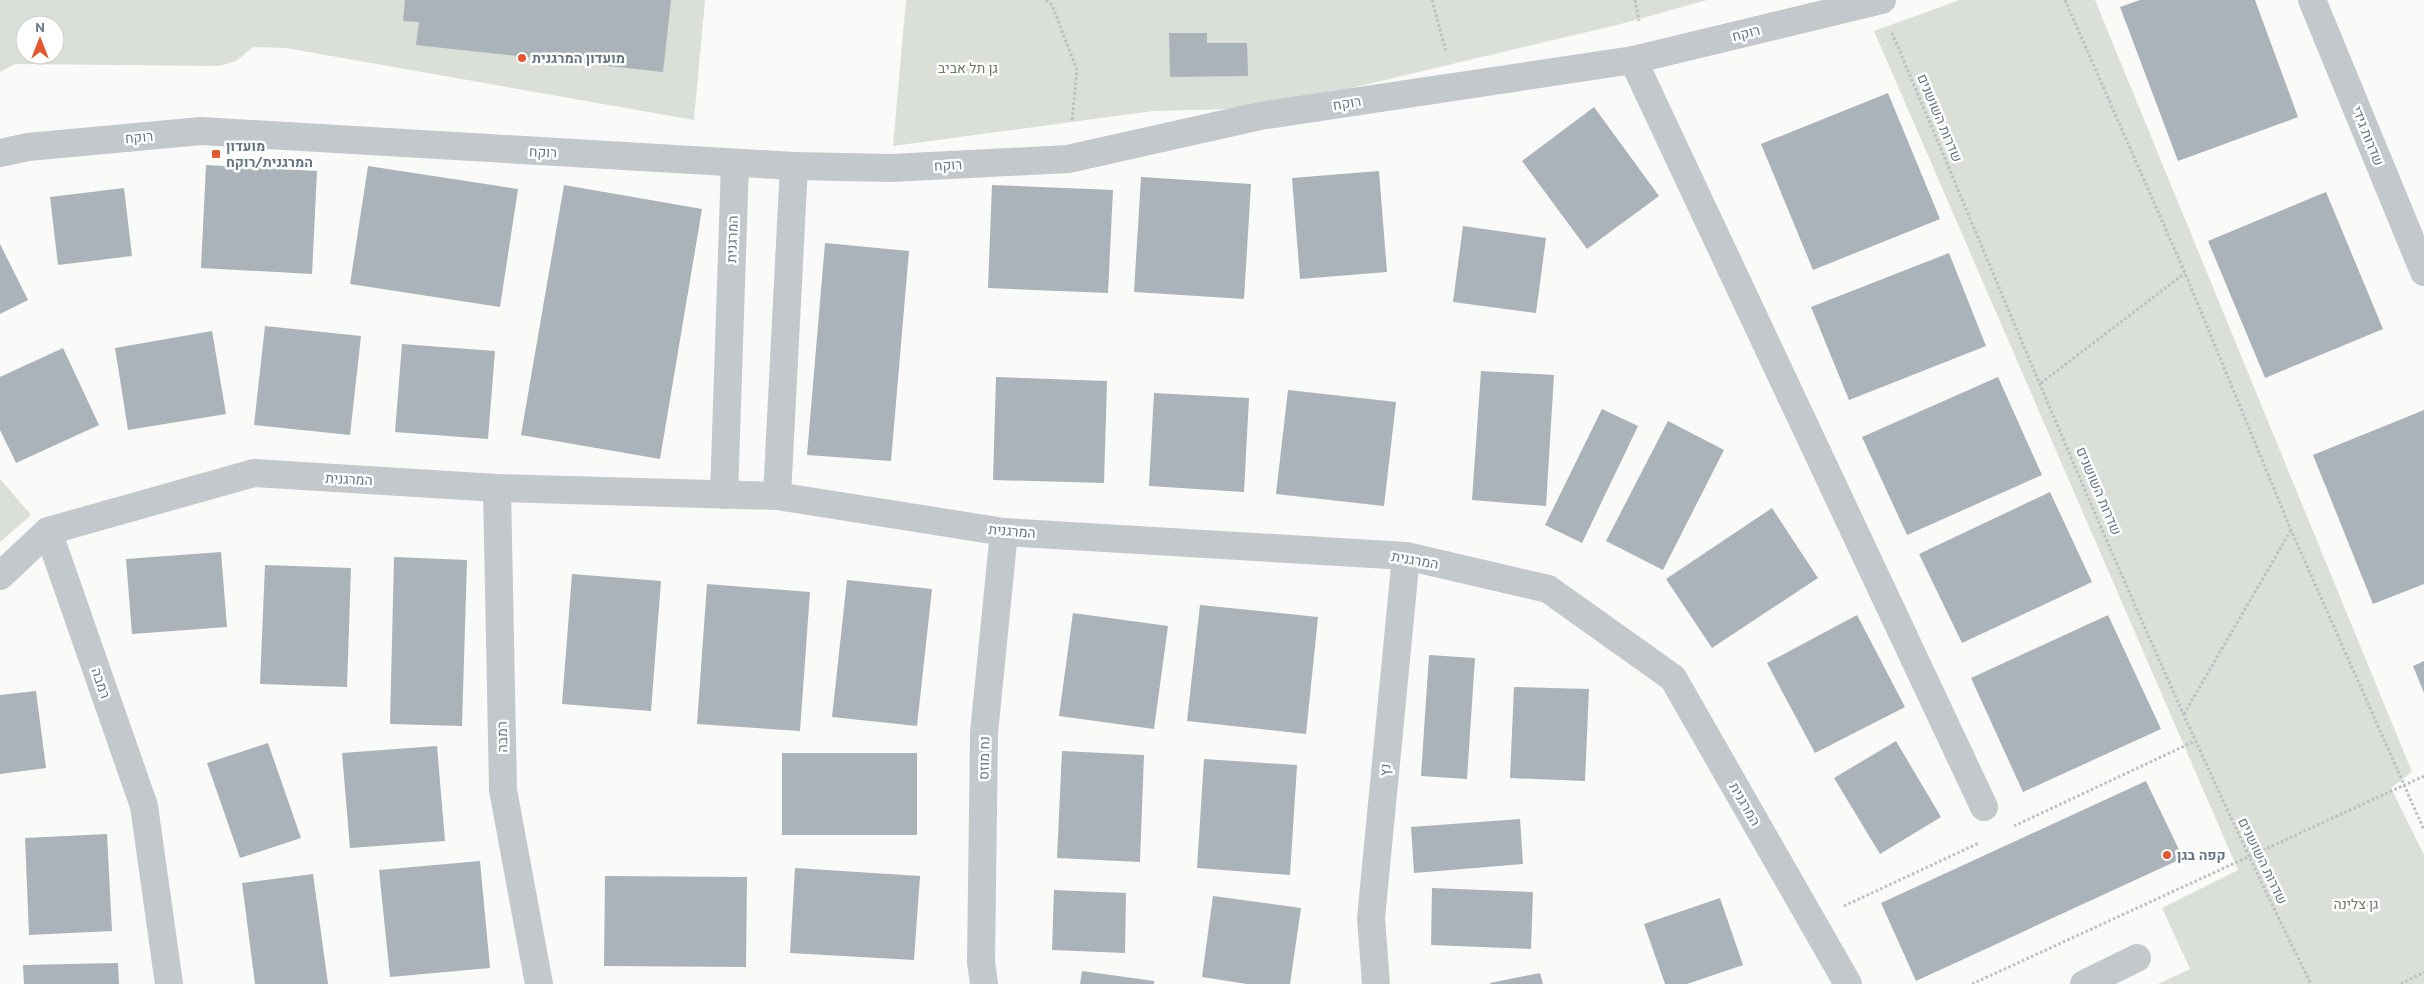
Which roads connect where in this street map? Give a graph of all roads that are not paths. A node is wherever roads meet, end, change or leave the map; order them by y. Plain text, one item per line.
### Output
1 (2312, 0) edge
2 (1880, 1) edge
3 (1633, 60) junction
4 (0, 153) edge
5 (734, 163) junction
6 (794, 166) junction
7 (2424, 272) edge
8 (497, 488) junction
9 (724, 495) junction
10 (778, 496) junction
11 (48, 531) junction
12 (1004, 532) junction
13 (1406, 556) junction
14 (0, 576) edge
15 (1984, 806) dead end
16 (2137, 958) dead end
17 (169, 984) edge
18 (539, 984) edge
19 (984, 984) edge
20 (1376, 984) edge
21 (1848, 984) edge
22 (2084, 984) edge

1 - 7 street, שדרות גידי
2 - 3 street, רוקח
3 - 6 street, רוקח
3 - 15 street
4 - 5 street, רוקח
5 - 6 street, רוקח
5 - 9 street, המרגנית
6 - 10 street
8 - 9 street, המרגנית
8 - 11 street, המרגנית
8 - 18 street, רמבה
9 - 10 street, המרגנית
10 - 12 street, המרגנית
11 - 14 street, המרגנית
11 - 17 street, רמבה
12 - 13 street, המרגנית
12 - 19 street, נח מוזס
13 - 20 street, נץ
13 - 21 street, המרגנית
16 - 22 street

